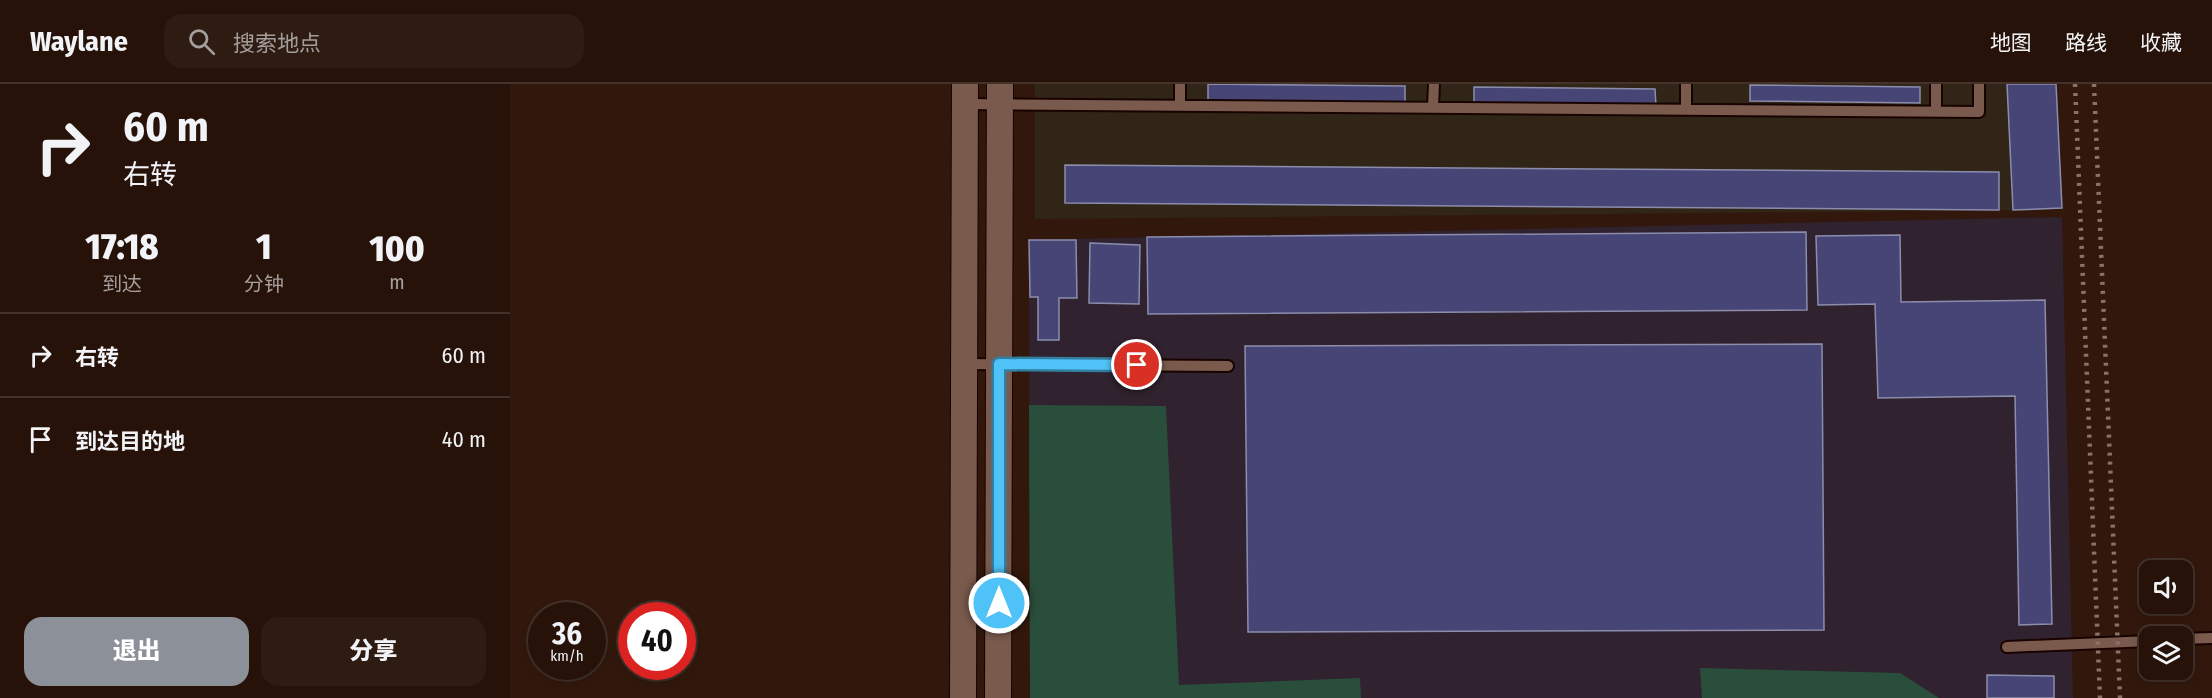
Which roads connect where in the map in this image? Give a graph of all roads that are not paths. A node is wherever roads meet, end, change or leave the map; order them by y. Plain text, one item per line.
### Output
1 (1180, 84) edge
2 (1434, 84) edge
3 (1686, 84) edge
4 (1936, 84) edge
5 (1979, 84) edge
6 (965, 94) edge
7 (1000, 94) edge
8 (1180, 105) junction
9 (1433, 107) junction
10 (1686, 109) junction
11 (1936, 111) junction
12 (964, 364) junction
13 (999, 364) junction
14 (1228, 366) dead end
15 (2212, 638) edge
16 (2193, 639) edge
17 (2139, 641) edge
18 (2007, 647) dead end
19 (963, 698) edge
20 (998, 698) edge

1 - 8 lane
2 - 9 lane
3 - 10 lane
4 - 11 lane
5 - 11 lane
6 - 7 lane
6 - 12 street
7 - 8 lane
7 - 13 street
8 - 9 lane
9 - 10 lane
10 - 11 lane
12 - 13 lane
12 - 19 street
13 - 14 lane
13 - 20 street
15 - 16 lane
17 - 18 lane

